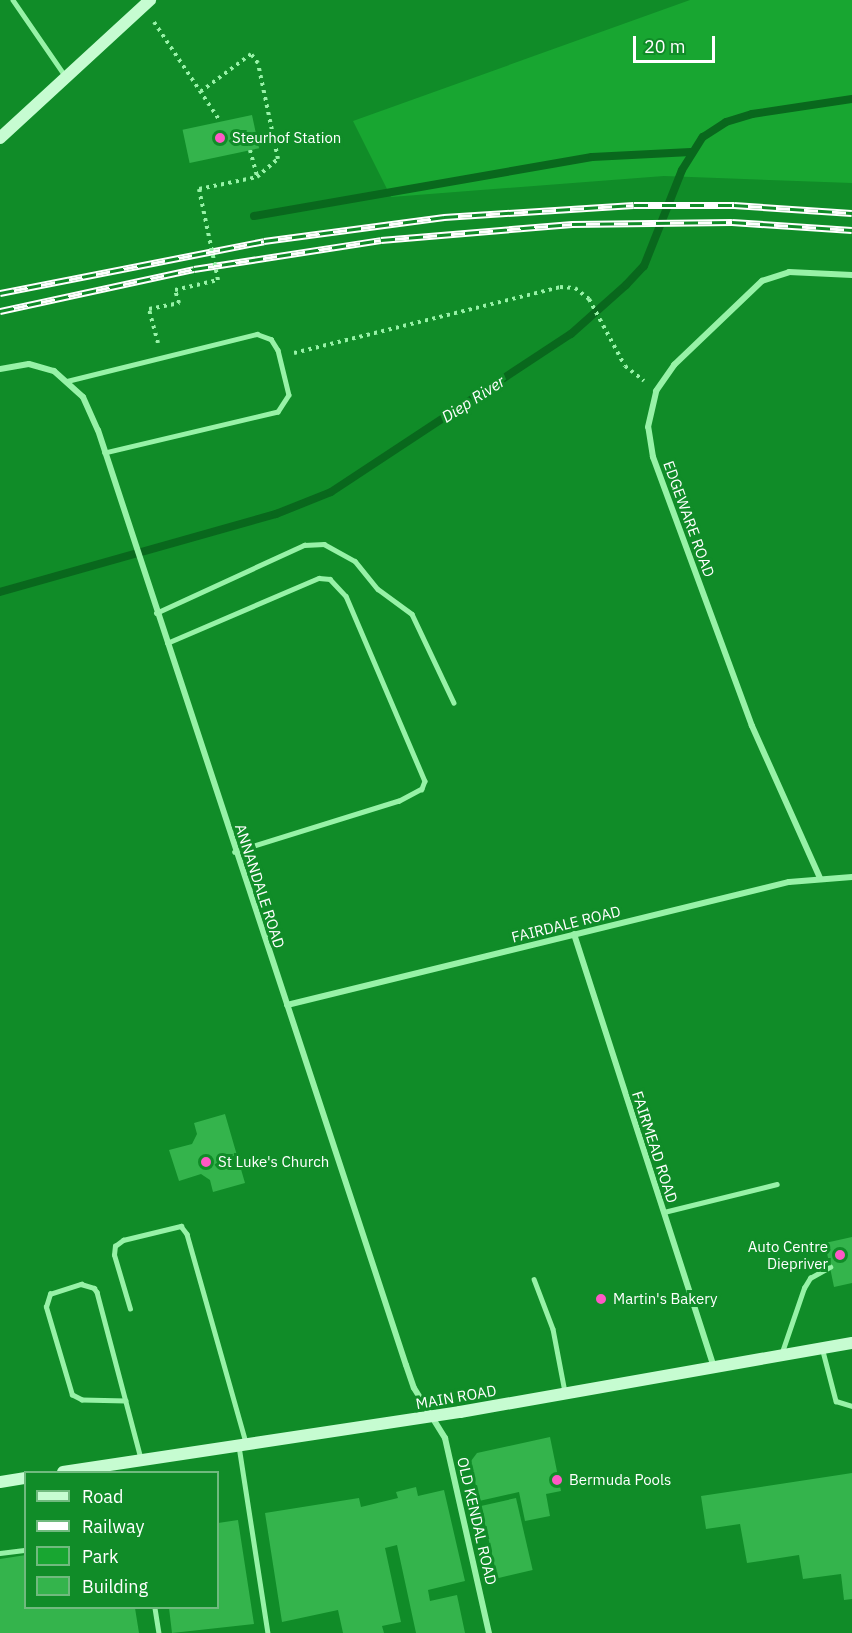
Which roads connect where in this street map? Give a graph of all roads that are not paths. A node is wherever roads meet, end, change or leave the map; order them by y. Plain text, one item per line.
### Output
1 (13, 0) edge
2 (147, 3) edge
3 (66, 77) junction
4 (0, 138) edge
5 (852, 276) edge
6 (0, 369) edge
7 (67, 381) junction
8 (105, 453) junction
9 (156, 613) junction
10 (166, 644) junction
11 (454, 703) dead end
12 (235, 852) junction
13 (852, 877) edge
14 (820, 878) junction
15 (574, 934) junction
16 (286, 1005) junction
17 (777, 1184) dead end
18 (664, 1212) junction
19 (830, 1267) dead end
20 (534, 1279) dead end
21 (130, 1309) dead end
22 (852, 1343) edge
23 (822, 1348) junction
24 (780, 1356) junction
25 (714, 1367) junction
26 (565, 1392) junction
27 (126, 1401) junction
28 (852, 1406) edge
29 (435, 1416) junction
30 (243, 1446) junction
31 (134, 1465) edge
32 (81, 1471) edge
33 (24, 1478) edge
34 (0, 1482) edge
35 (24, 1550) edge
36 (0, 1553) edge
37 (155, 1609) edge
38 (159, 1633) edge
39 (268, 1633) edge
40 (489, 1633) edge

1 - 3 lane
2 - 3 main road
3 - 4 main road
5 - 14 street, EDGEWARE ROAD
6 - 7 street, ANNANDALE ROAD
7 - 8 street, ANNANDALE ROAD
7 - 8 lane
8 - 9 street, ANNANDALE ROAD
9 - 10 street, ANNANDALE ROAD
9 - 11 lane
10 - 12 street, ANNANDALE ROAD
10 - 12 lane
12 - 16 street, ANNANDALE ROAD
13 - 14 street, FAIRDALE ROAD
14 - 15 street, FAIRDALE ROAD
15 - 16 street, FAIRDALE ROAD
15 - 18 street, FAIRMEAD ROAD
16 - 29 street, ANNANDALE ROAD
17 - 18 lane
18 - 25 street, FAIRMEAD ROAD
19 - 24 lane
20 - 26 lane
21 - 30 lane
22 - 23 main road, MAIN ROAD
23 - 24 main road, MAIN ROAD
23 - 28 lane
24 - 25 main road, MAIN ROAD
25 - 26 main road, MAIN ROAD
26 - 29 main road, MAIN ROAD
27 - 27 lane
27 - 31 lane
29 - 30 main road, MAIN ROAD
29 - 40 street, OLD KENDAL ROAD
30 - 31 main road, MAIN ROAD
30 - 39 lane
31 - 32 main road, MAIN ROAD
33 - 34 main road
35 - 36 lane
37 - 38 lane

